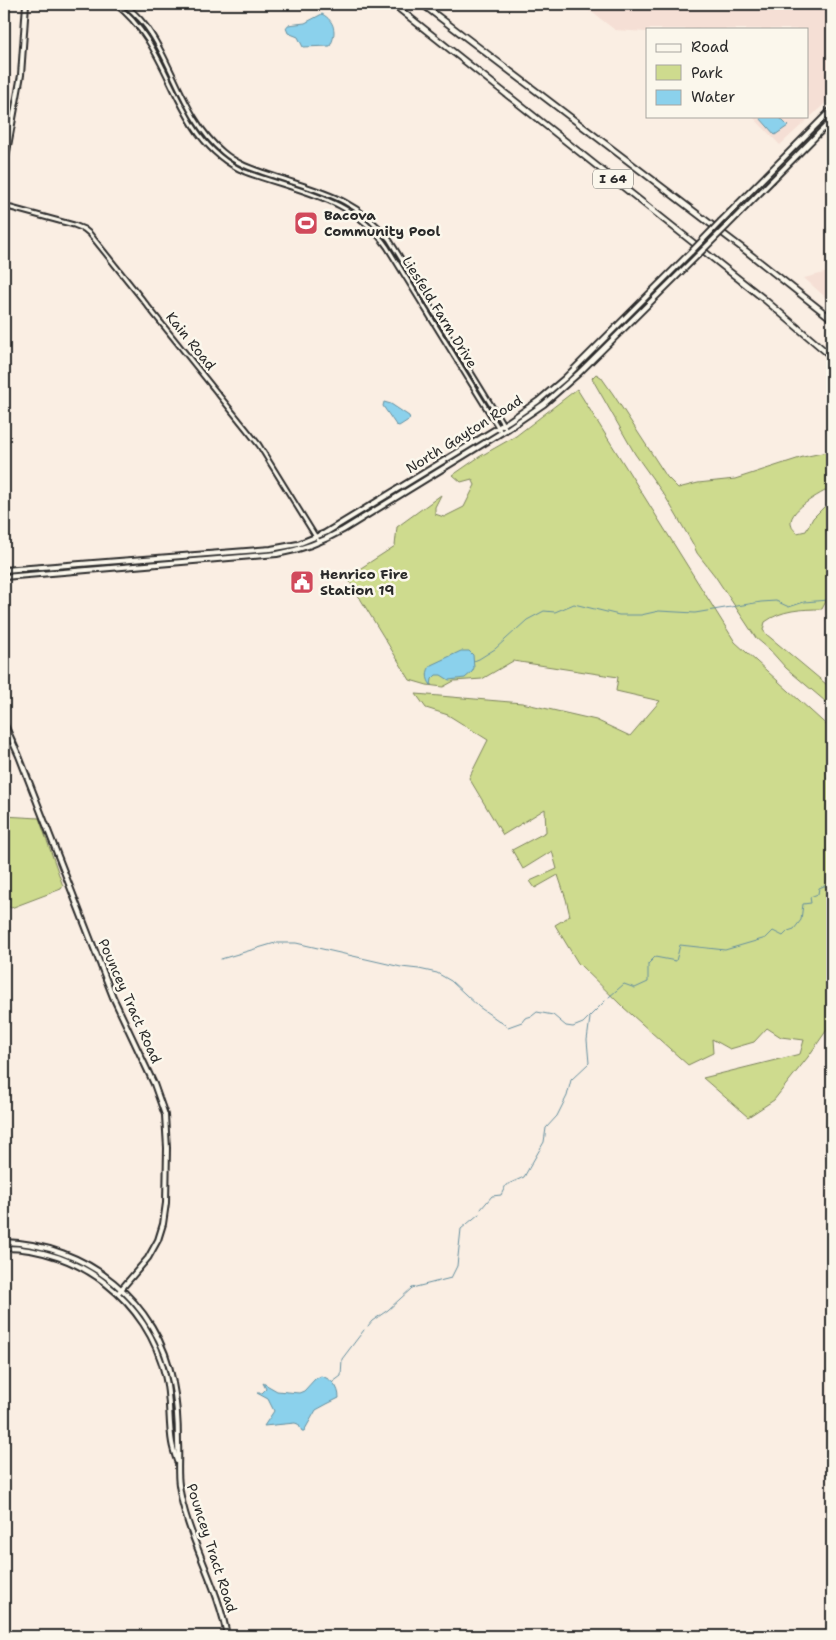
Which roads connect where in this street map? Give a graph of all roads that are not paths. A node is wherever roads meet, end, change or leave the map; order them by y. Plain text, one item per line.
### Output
1 (26, 4) edge
2 (115, 4) edge
3 (124, 4) edge
4 (393, 4) edge
5 (422, 4) edge
6 (832, 109) edge
7 (832, 120) edge
8 (4, 168) edge
9 (4, 206) edge
10 (832, 319) edge
11 (832, 357) edge
12 (503, 424) junction
13 (498, 428) junction
14 (506, 429) junction
15 (501, 432) junction
16 (316, 537) junction
17 (319, 542) junction
18 (4, 570) edge
19 (4, 577) edge
20 (4, 723) edge
21 (4, 1242) edge
22 (4, 1248) edge
23 (122, 1289) junction
24 (118, 1293) junction
25 (178, 1466) junction
26 (227, 1636) edge

1 - 8 main road
2 - 13 street, Liesfeld Farm Drive
3 - 12 street, Liesfeld Farm Drive
4 - 11 highway, I 64
5 - 10 highway, I 64
6 - 12 main road, North Gayton Road, bridge
7 - 14 main road, North Gayton Road, bridge
9 - 16 street, Kain Road
12 - 13 main road, North Gayton Road
12 - 14 street, Liesfeld Farm Drive
13 - 15 street, Liesfeld Farm Drive
13 - 16 main road, North Gayton Road
14 - 15 main road, North Gayton Road
15 - 17 main road, North Gayton Road
16 - 17 street, Kain Road
16 - 18 main road, North Gayton Road
17 - 19 main road, North Gayton Road
20 - 23 main road, Pouncey Tract Road
21 - 23 main road
22 - 24 main road
23 - 24 main road, Pouncey Tract Road
23 - 25 main road, Pouncey Tract Road
24 - 25 main road, Pouncey Tract Road
25 - 26 main road, Pouncey Tract Road

